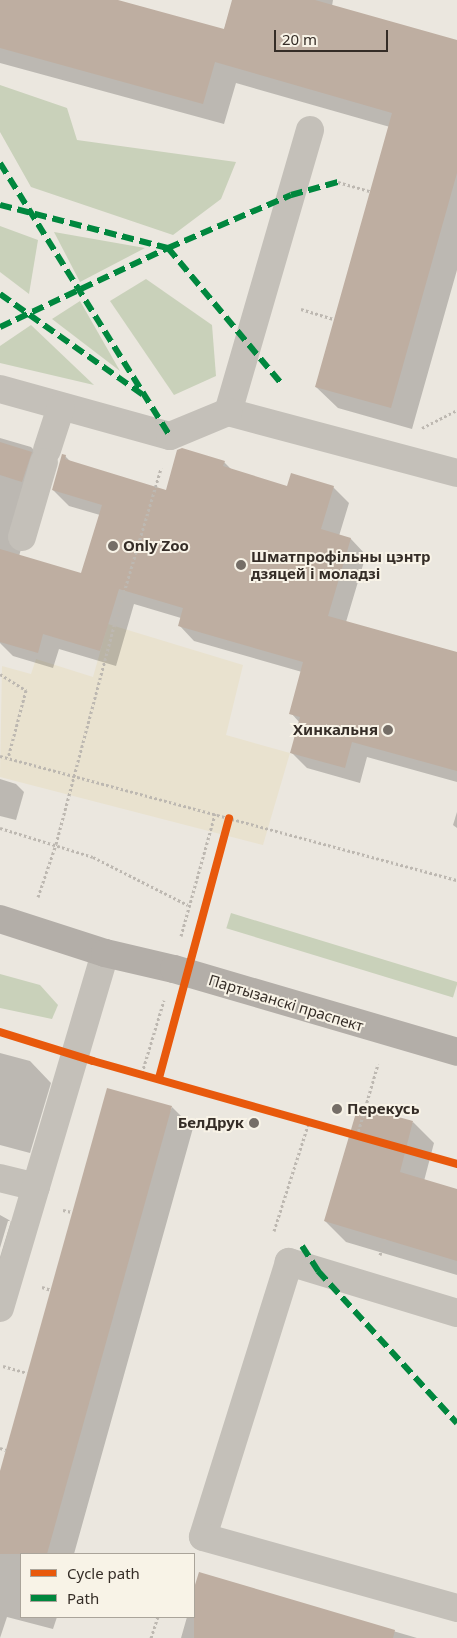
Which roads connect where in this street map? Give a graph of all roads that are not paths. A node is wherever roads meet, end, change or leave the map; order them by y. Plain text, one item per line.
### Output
1 (310, 130) dead end
2 (0, 389) edge
3 (61, 407) junction
4 (228, 412) junction
5 (457, 472) edge
6 (22, 537) dead end
7 (0, 919) edge
8 (104, 953) junction
9 (457, 1052) edge
10 (0, 1178) edge
11 (36, 1187) junction
12 (0, 1308) edge
13 (457, 1314) edge
14 (457, 1608) edge

1 - 4 lane
2 - 3 lane
3 - 4 lane
3 - 6 lane
4 - 5 lane
7 - 8 main road, Партызанскі праспект
8 - 9 main road, Партызанскі праспект
8 - 11 lane
10 - 11 lane
11 - 12 lane
13 - 14 lane

